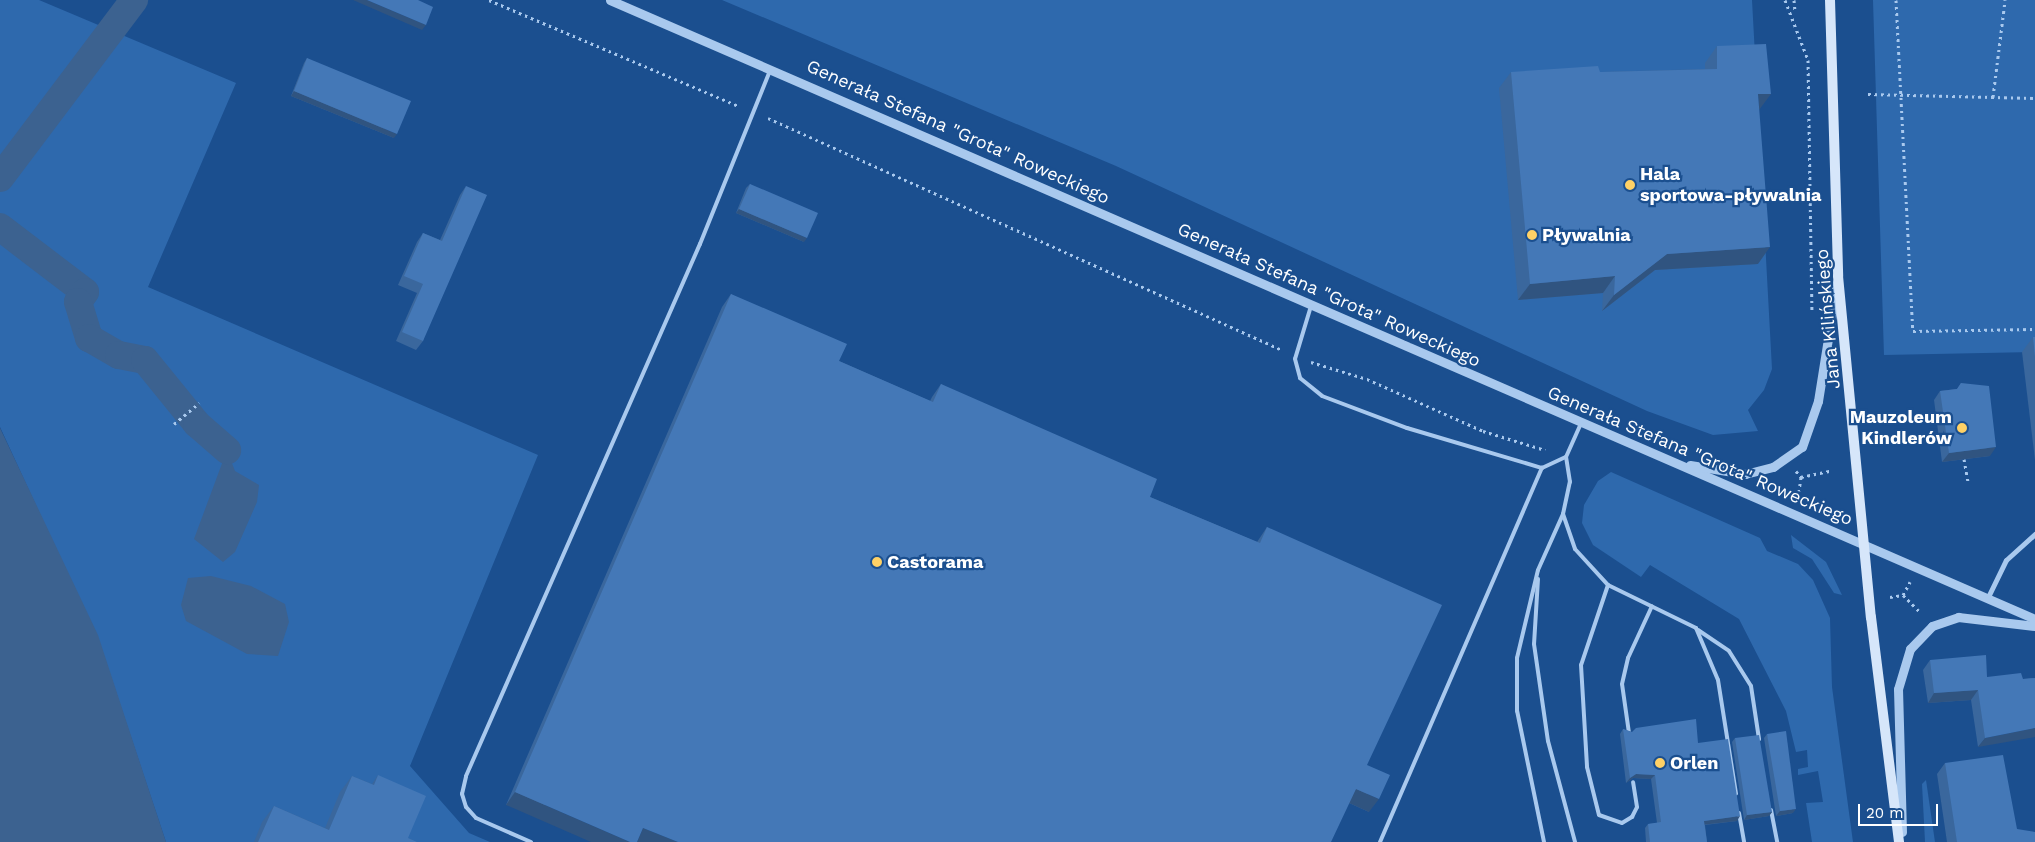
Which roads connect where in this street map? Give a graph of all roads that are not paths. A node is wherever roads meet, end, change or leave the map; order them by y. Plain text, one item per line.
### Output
1 (610, 0) edge
2 (1830, 0) edge
3 (771, 69) junction
4 (1838, 276) junction
5 (1311, 305) junction
6 (1581, 423) junction
7 (1566, 457) junction
8 (1661, 458) junction
9 (1542, 468) junction
10 (1563, 514) junction
11 (2035, 534) edge
12 (1864, 543) junction
13 (1538, 570) junction
14 (1608, 585) junction
15 (1988, 597) junction
16 (1652, 606) junction
17 (2035, 619) edge
18 (2035, 626) edge
19 (1696, 628) junction
20 (1629, 733) edge
21 (1760, 744) edge
22 (1633, 782) edge
23 (1769, 800) edge
24 (531, 842) edge
25 (1380, 842) edge
26 (1544, 842) edge
27 (1575, 842) edge
28 (1744, 842) edge
29 (1777, 842) edge
30 (1901, 842) edge

1 - 3 street, Generała Stefana "Grota" Roweckiego
2 - 4 main road, Jana Kilińskiego
3 - 5 street, Generała Stefana "Grota" Roweckiego
3 - 24 lane
4 - 8 street
4 - 12 main road, Jana Kilińskiego
5 - 6 street, Generała Stefana "Grota" Roweckiego
5 - 9 lane
6 - 7 lane
6 - 8 street, Generała Stefana "Grota" Roweckiego
7 - 9 lane
7 - 10 lane
8 - 12 street, Generała Stefana "Grota" Roweckiego
9 - 25 lane
10 - 13 lane
10 - 14 lane
11 - 15 street
12 - 15 street, Generała Stefana "Grota" Roweckiego
12 - 30 main road, Jana Kilińskiego
13 - 26 lane
13 - 27 lane
14 - 16 lane
14 - 22 lane
15 - 17 street, Generała Stefana "Grota" Roweckiego
16 - 19 lane
16 - 20 lane
18 - 30 street
19 - 21 lane
19 - 28 lane
23 - 29 lane

